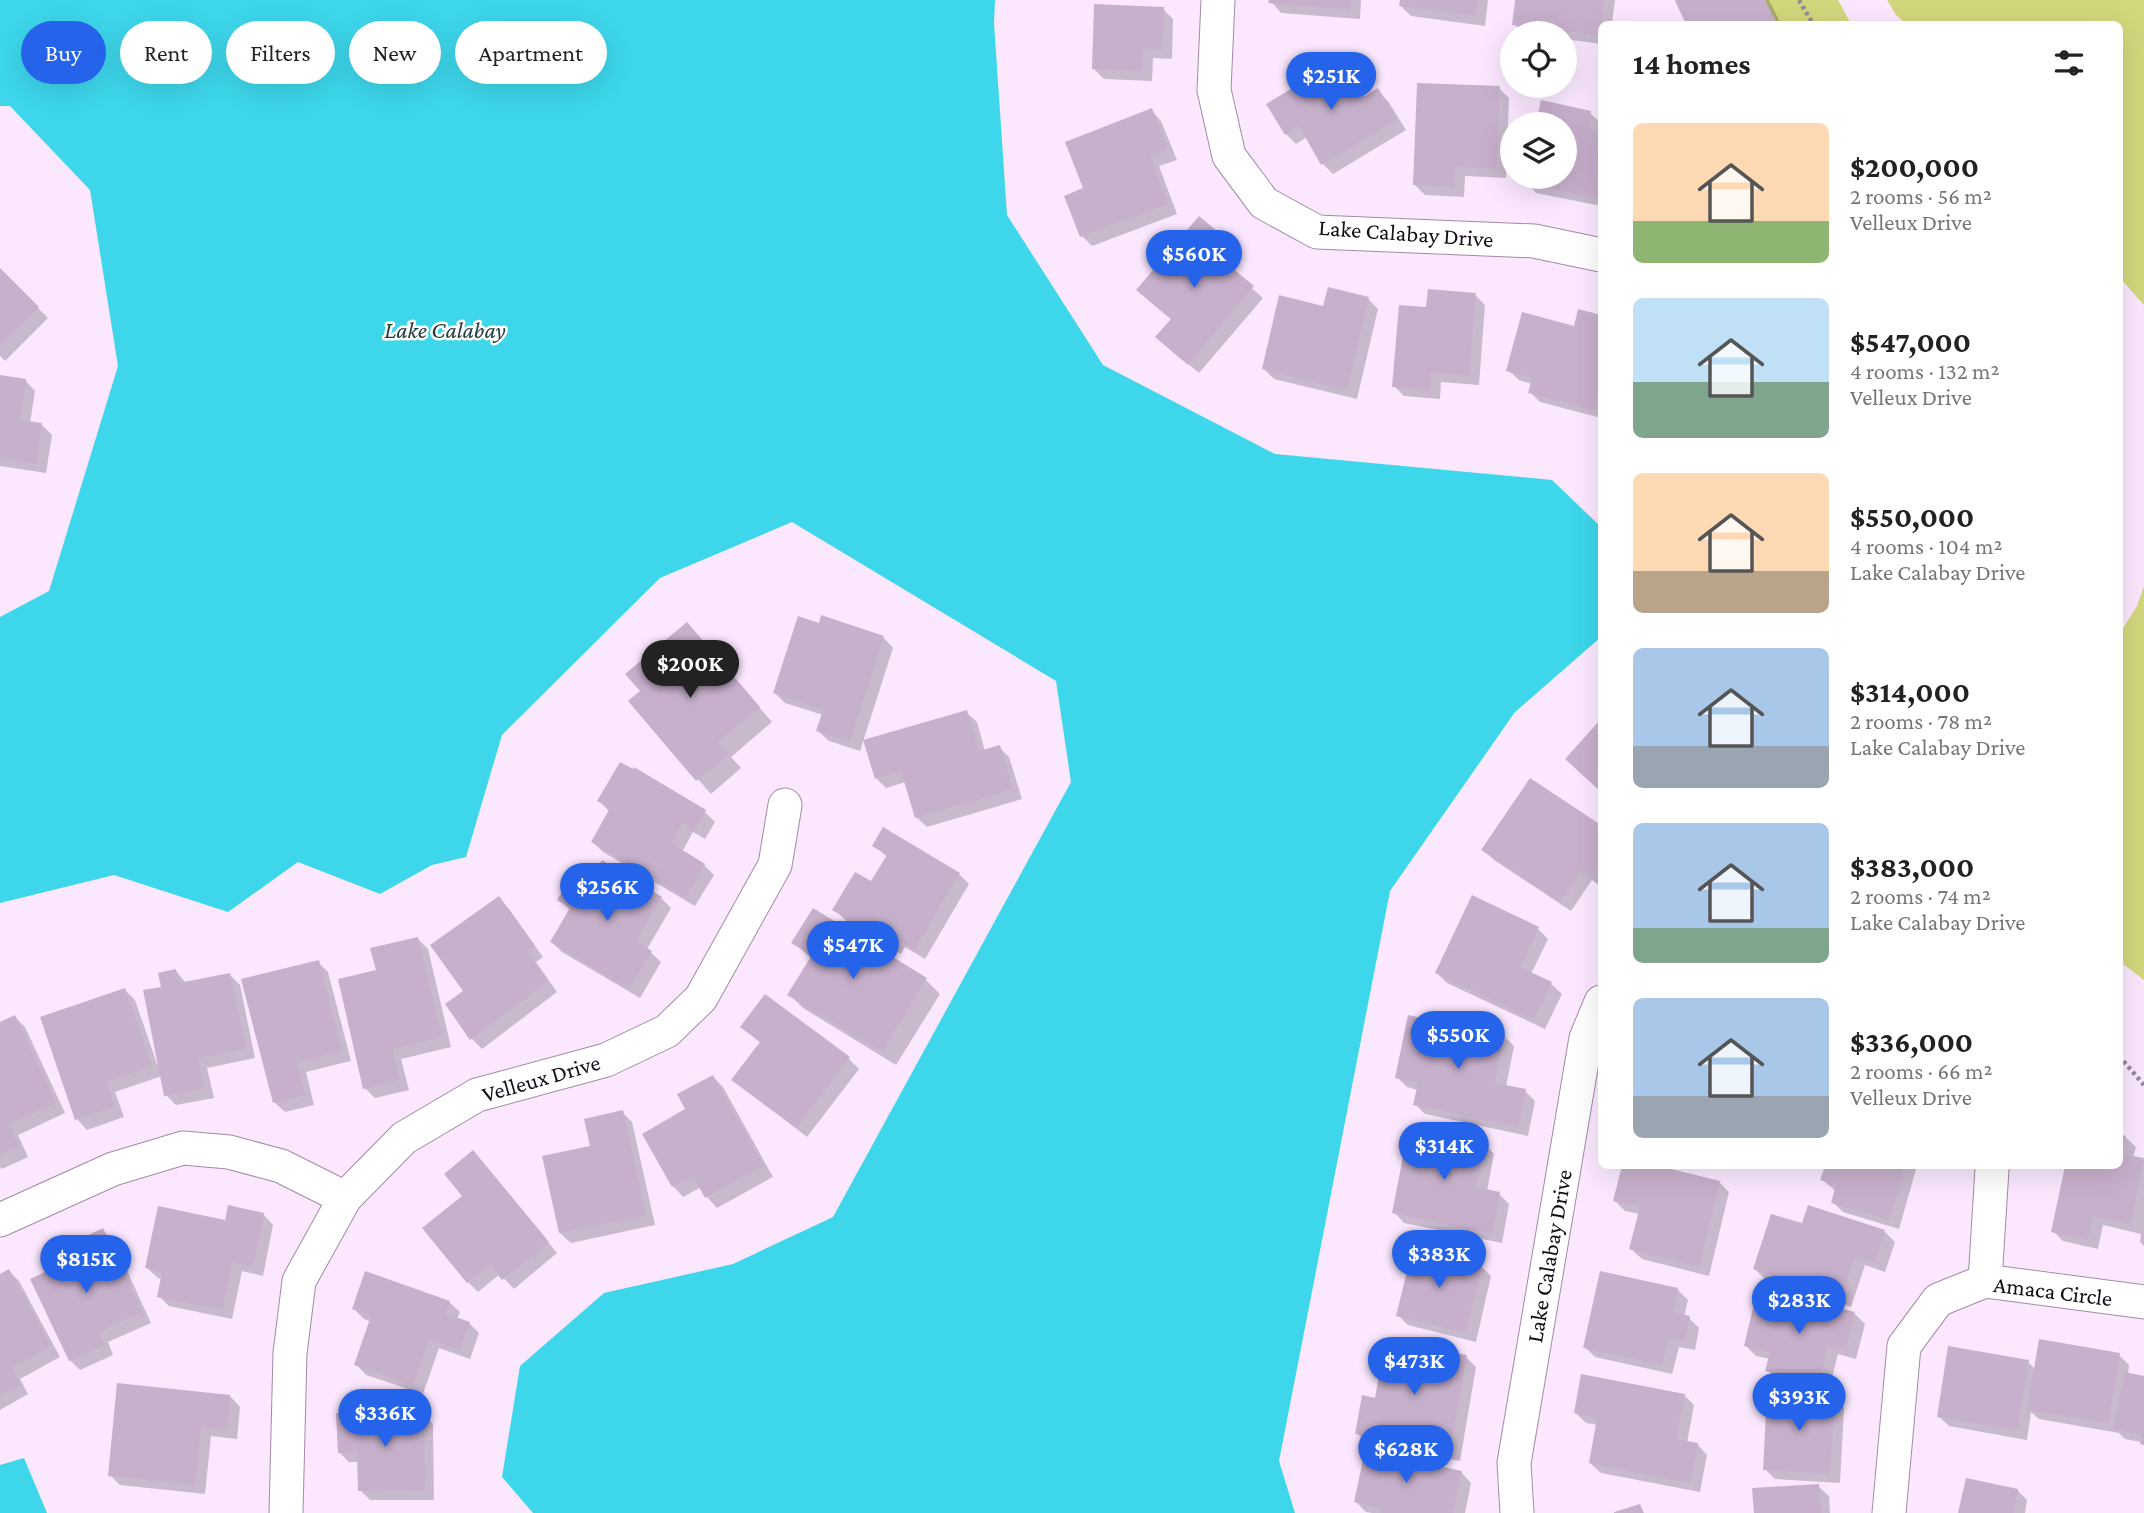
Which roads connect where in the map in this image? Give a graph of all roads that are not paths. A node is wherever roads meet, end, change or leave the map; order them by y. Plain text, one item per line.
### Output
1 (1218, 0) edge
2 (1598, 254) edge
3 (785, 806) dead end
4 (1598, 1009) edge
5 (1992, 1169) dead end
6 (345, 1198) junction
7 (0, 1220) edge
8 (1985, 1281) junction
9 (2144, 1302) edge
10 (286, 1513) edge
11 (1517, 1513) edge
12 (1889, 1513) edge

1 - 2 street, Lake Calabay Drive
3 - 6 street, Velleux Drive
4 - 11 street, Lake Calabay Drive
5 - 8 street
6 - 7 street
6 - 10 street, Velleux Drive
8 - 9 street, Amaca Circle
8 - 12 street, Amaca Circle

